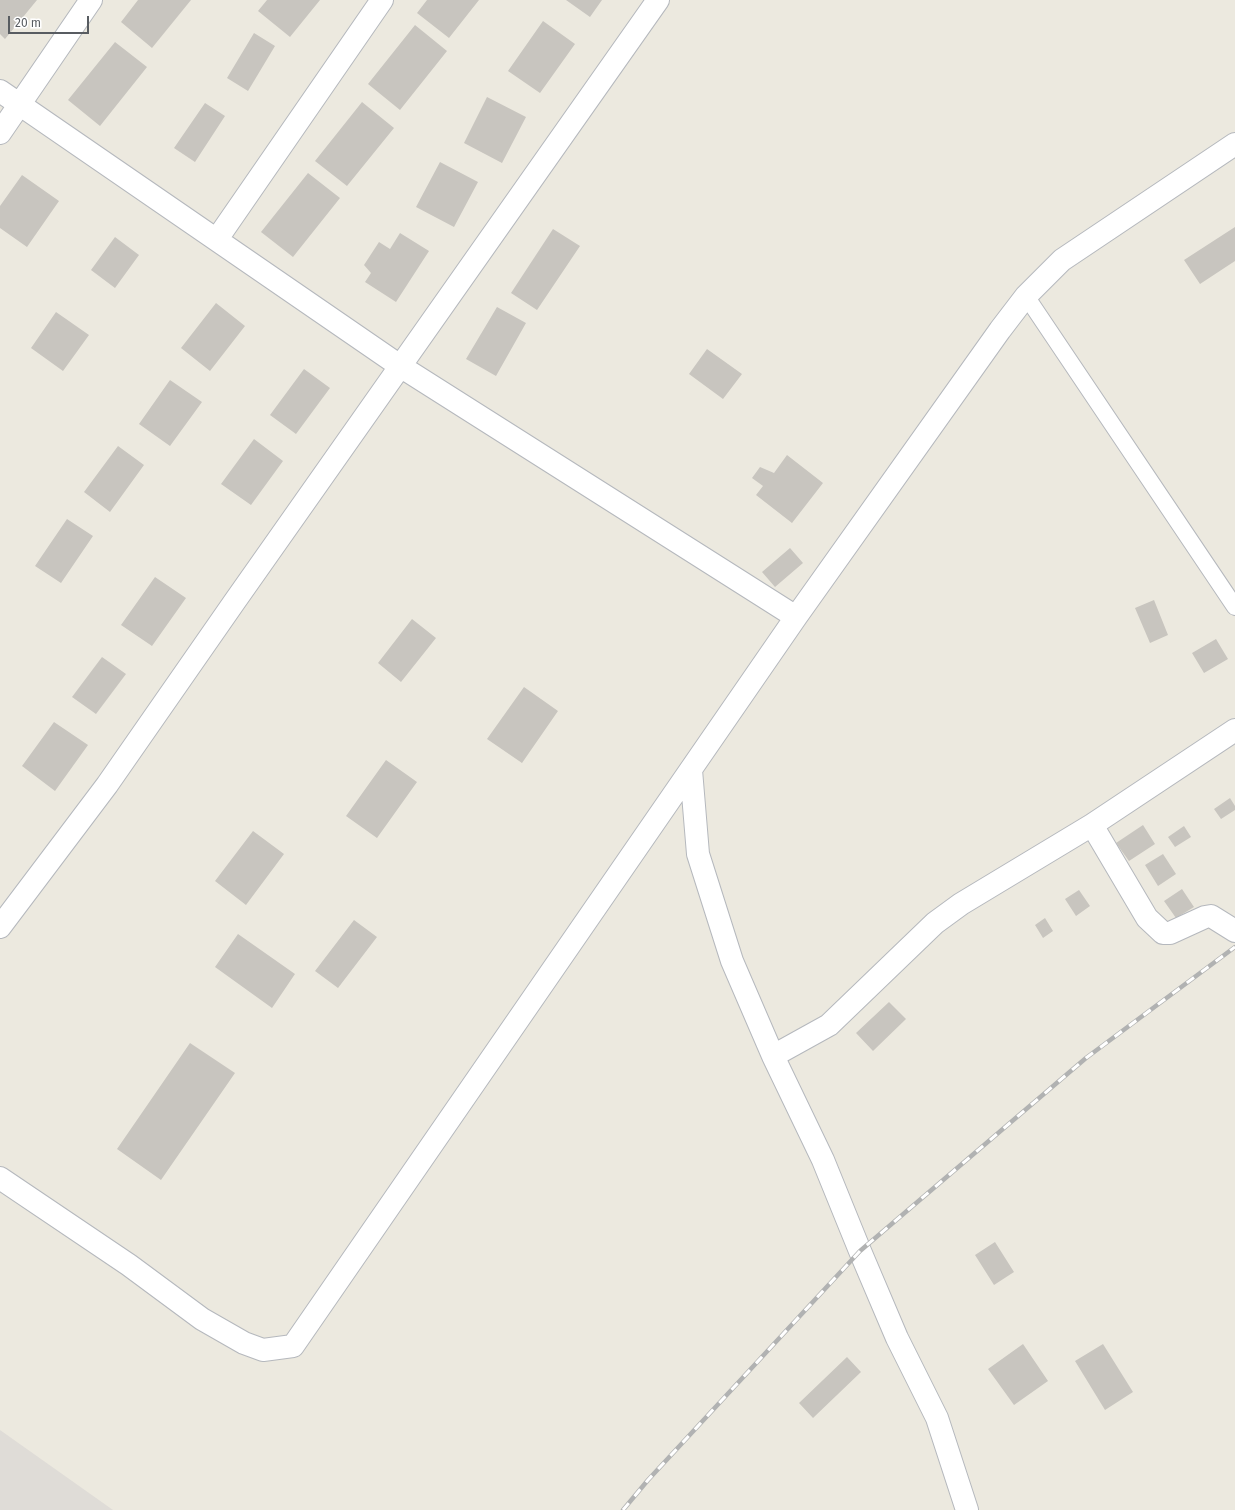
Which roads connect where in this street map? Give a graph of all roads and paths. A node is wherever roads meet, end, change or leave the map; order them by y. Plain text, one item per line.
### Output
1 (91, 0) edge
2 (382, 0) edge
3 (658, 0) edge
4 (0, 91) edge
5 (20, 104) junction
6 (0, 133) edge
7 (1235, 144) edge
8 (217, 240) junction
9 (1026, 296) junction
10 (400, 366) junction
11 (1235, 607) edge
12 (796, 616) junction
13 (1235, 730) edge
14 (690, 770) junction
15 (1092, 825) junction
16 (0, 927) edge
17 (1235, 931) edge
18 (773, 1056) junction
19 (0, 1178) edge
20 (968, 1510) edge

1 - 5 street
2 - 8 street
3 - 10 street
4 - 5 street
5 - 6 street
5 - 8 street
7 - 9 street
8 - 10 street
9 - 11 lane
9 - 12 street
10 - 12 street
10 - 16 street
12 - 14 street
13 - 15 street
14 - 18 street
14 - 19 street
15 - 17 street
15 - 18 street
18 - 20 street

